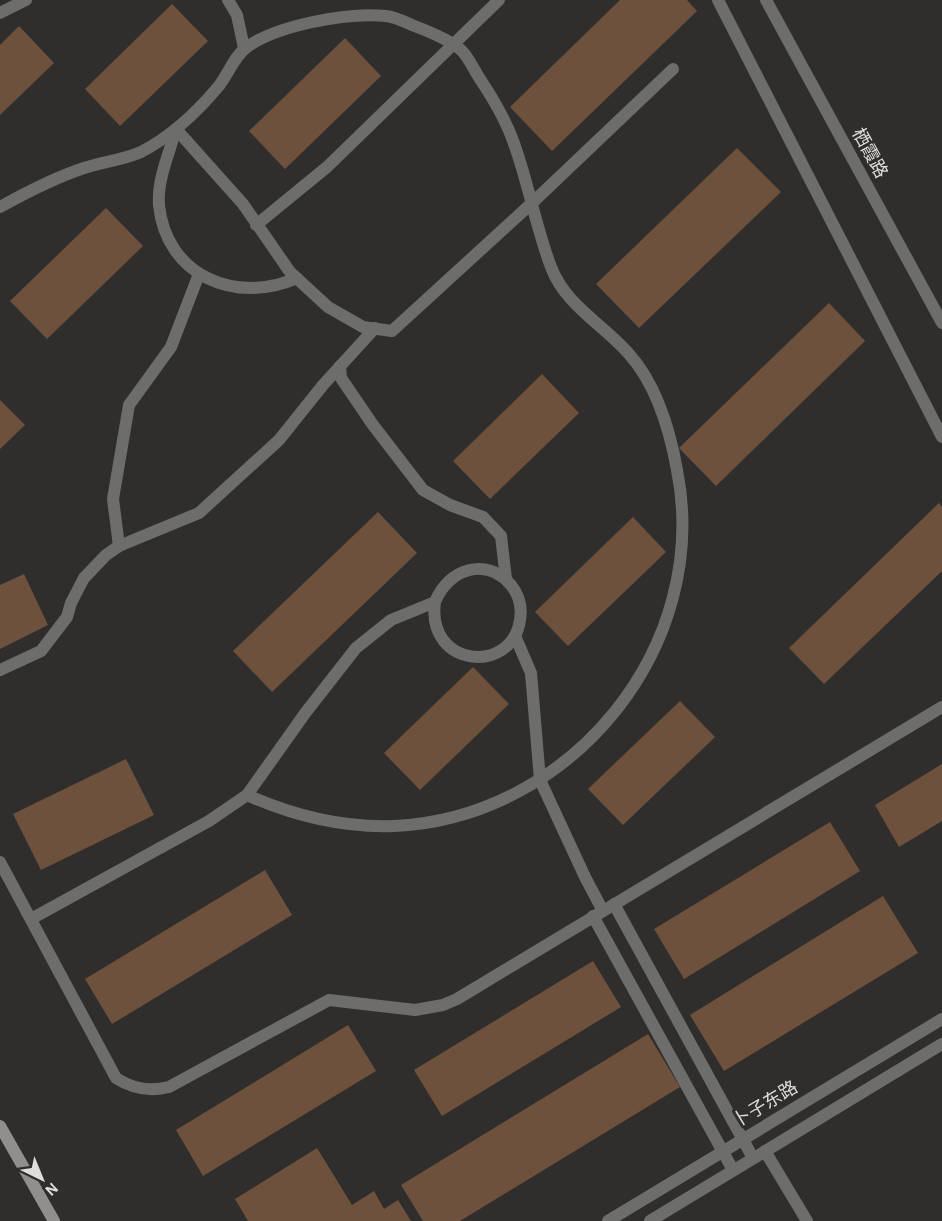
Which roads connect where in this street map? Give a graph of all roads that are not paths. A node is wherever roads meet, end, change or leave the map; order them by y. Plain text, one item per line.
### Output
1 (26, 0) edge
2 (228, 0) edge
3 (499, 0) edge
4 (718, 0) edge
5 (766, 0) edge
6 (0, 13) edge
7 (451, 44) junction
8 (244, 48) junction
9 (672, 69) dead end
10 (176, 129) junction
11 (532, 203) junction
12 (0, 207) edge
13 (256, 225) junction
14 (199, 274) junction
15 (297, 278) junction
16 (942, 323) edge
17 (375, 328) junction
18 (340, 366) junction
19 (942, 437) edge
20 (119, 546) junction
21 (506, 579) junction
22 (435, 602) junction
23 (515, 636) junction
24 (0, 670) edge
25 (942, 707) edge
26 (540, 780) junction
27 (247, 795) junction
28 (0, 862) edge
29 (604, 910) junction
30 (31, 919) junction
31 (942, 1019) edge
32 (942, 1044) edge
33 (0, 1126) edge
34 (742, 1139) junction
35 (723, 1151) junction
36 (765, 1151) junction
37 (753, 1158) junction
38 (734, 1170) junction
39 (54, 1221) edge
40 (608, 1221) edge
41 (650, 1221) edge
42 (807, 1221) edge

1 - 6 street
2 - 8 street
3 - 7 street
4 - 19 street
5 - 16 street, 栖霞路
7 - 8 street
7 - 11 street
7 - 13 street
8 - 10 street
9 - 11 street
10 - 12 street
10 - 13 street
10 - 14 street
11 - 17 street
11 - 26 street
13 - 15 street
14 - 15 street
14 - 20 street
15 - 17 street
17 - 18 street
18 - 20 street
18 - 21 street
20 - 24 street
21 - 22 street
21 - 23 street
22 - 23 street
22 - 27 street
23 - 26 street
25 - 29 street
26 - 27 street
26 - 29 street
27 - 30 street
28 - 30 street
29 - 30 street
29 - 34 street
29 - 35 street
31 - 34 street, 卜子东路
32 - 36 street
33 - 39 main road
34 - 35 street, 卜子东路
34 - 37 street
35 - 38 street
35 - 40 street, 卜子东路
36 - 37 street
36 - 42 street
37 - 38 street
38 - 41 street

